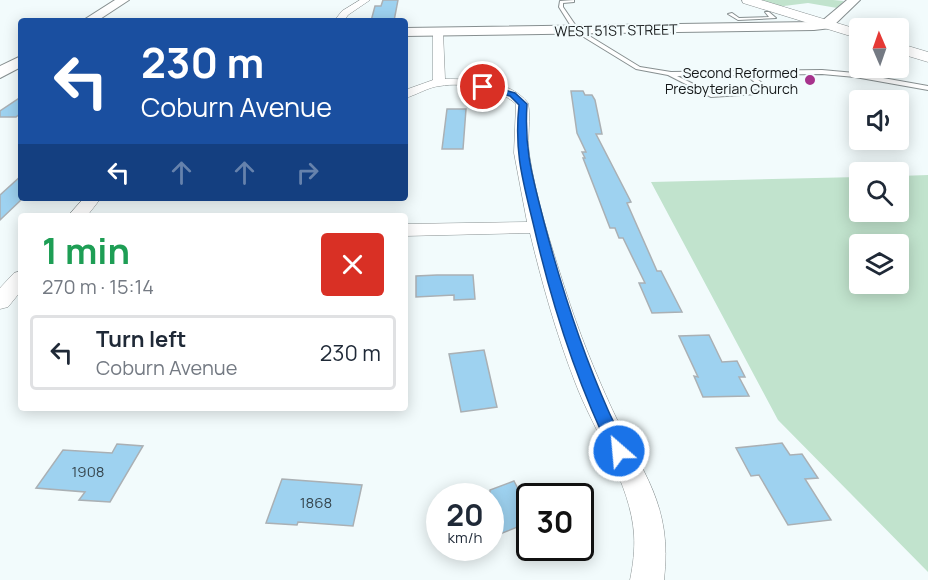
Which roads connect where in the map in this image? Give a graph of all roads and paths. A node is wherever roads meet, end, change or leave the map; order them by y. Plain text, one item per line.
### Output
1 (123, 0) edge
2 (366, 0) edge
3 (748, 0) edge
4 (854, 0) edge
5 (573, 1) edge
6 (783, 11) junction
7 (93, 18) edge
8 (341, 18) edge
9 (755, 19) junction
10 (767, 20) junction
11 (826, 25) junction
12 (576, 30) junction
13 (408, 32) edge
14 (438, 32) junction
15 (849, 32) edge
16 (909, 51) edge
17 (928, 57) edge
18 (747, 73) junction
19 (671, 74) junction
20 (439, 82) junction
21 (928, 88) edge
22 (408, 93) edge
23 (90, 201) edge
24 (80, 213) edge
25 (539, 227) junction
26 (408, 230) edge
27 (18, 281) edge
28 (0, 302) edge
29 (647, 580) edge

1 - 7 street
2 - 8 street
3 - 6 main road
4 - 11 street
5 - 12 lane
6 - 10 lane
6 - 11 main road
9 - 10 lane
9 - 10 lane
9 - 10 lane
10 - 11 street, WEST 51ST STREET
10 - 12 street, WEST 51ST STREET
11 - 15 main road
12 - 14 street, WEST 51ST STREET
12 - 19 lane
13 - 14 street, WEST 51ST STREET
14 - 20 street
16 - 17 main road
18 - 19 lane
18 - 19 lane
18 - 21 lane
20 - 22 street
20 - 25 street
23 - 24 street
25 - 26 street
25 - 29 street
27 - 28 street

